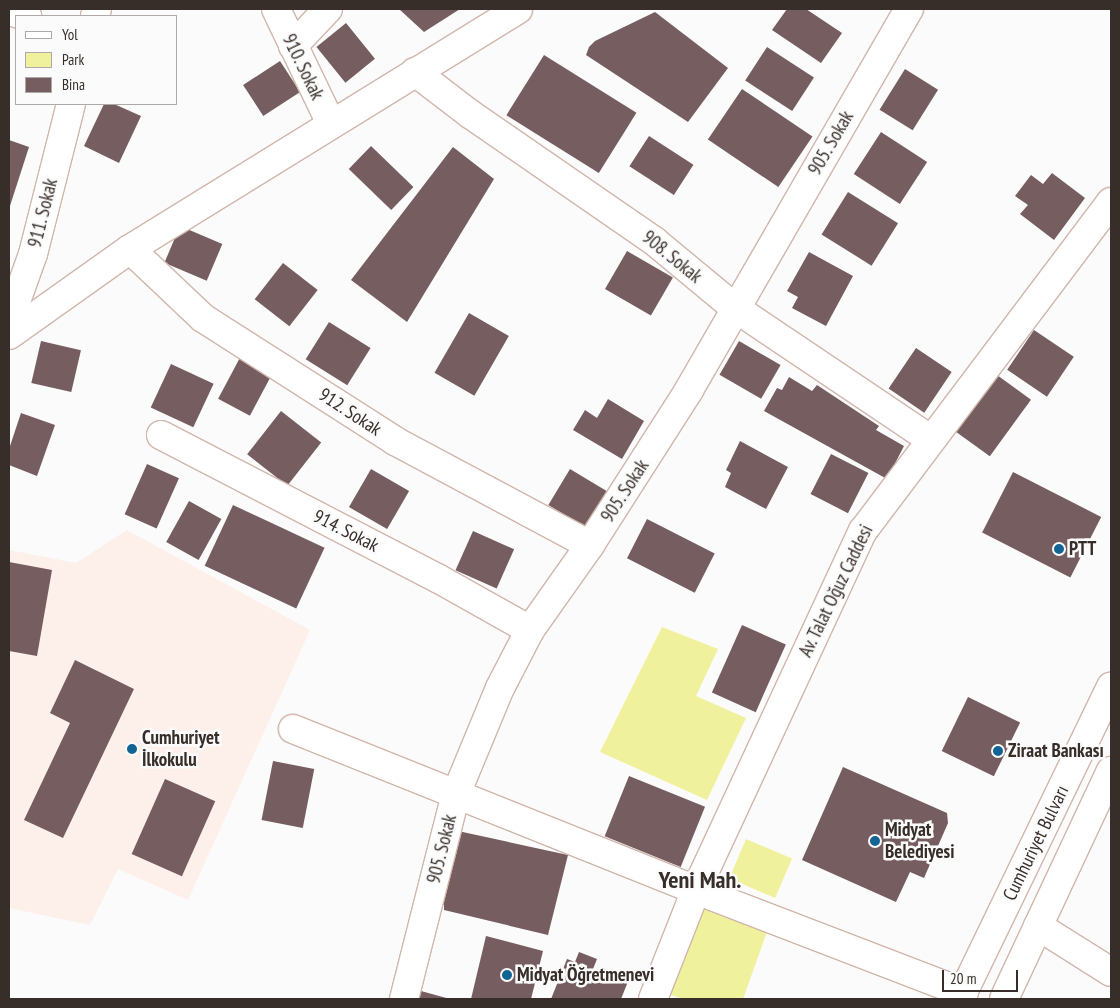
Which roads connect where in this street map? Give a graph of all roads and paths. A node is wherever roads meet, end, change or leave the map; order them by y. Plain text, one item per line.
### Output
1 (276, 9) edge
2 (328, 9) edge
3 (518, 9) edge
4 (909, 9) edge
5 (9, 11) edge
6 (24, 15) edge
7 (293, 46) junction
8 (415, 72) junction
9 (71, 105) edge
10 (331, 124) junction
11 (1111, 202) edge
12 (130, 250) junction
13 (735, 308) junction
14 (9, 321) edge
15 (9, 335) edge
16 (160, 435) dead end
17 (930, 439) junction
18 (590, 546) junction
19 (530, 630) junction
20 (1111, 687) edge
21 (293, 729) dead end
22 (1111, 771) edge
23 (456, 794) junction
24 (696, 890) junction
25 (1038, 926) junction
26 (1111, 972) edge
27 (962, 996) edge
28 (404, 999) edge
29 (653, 999) edge
30 (1004, 999) edge

1 - 7 street, 910. Sokak
2 - 7 street
3 - 8 street
4 - 13 street, 905. Sokak
5 - 6 street
7 - 10 street, 910. Sokak
8 - 10 street
8 - 13 street, 908. Sokak
9 - 14 street, 911. Sokak
10 - 12 street
11 - 17 street, Av. Talat Oğuz Caddesi
12 - 15 street
12 - 18 street, 912. Sokak
13 - 17 street, 908. Sokak
13 - 18 street, 905. Sokak
16 - 19 street, 914. Sokak
17 - 24 street, Av. Talat Oğuz Caddesi
18 - 19 street, 905. Sokak
19 - 23 street, 905. Sokak
20 - 27 street, Cumhuriyet Bulvarı
21 - 23 street
22 - 25 street, Cumhuriyet Bulvarı
23 - 24 street
23 - 28 street, 905. Sokak
24 - 27 street
24 - 29 street, Av. Talat Oğuz Caddesi
25 - 26 street
25 - 30 street, Cumhuriyet Bulvarı

